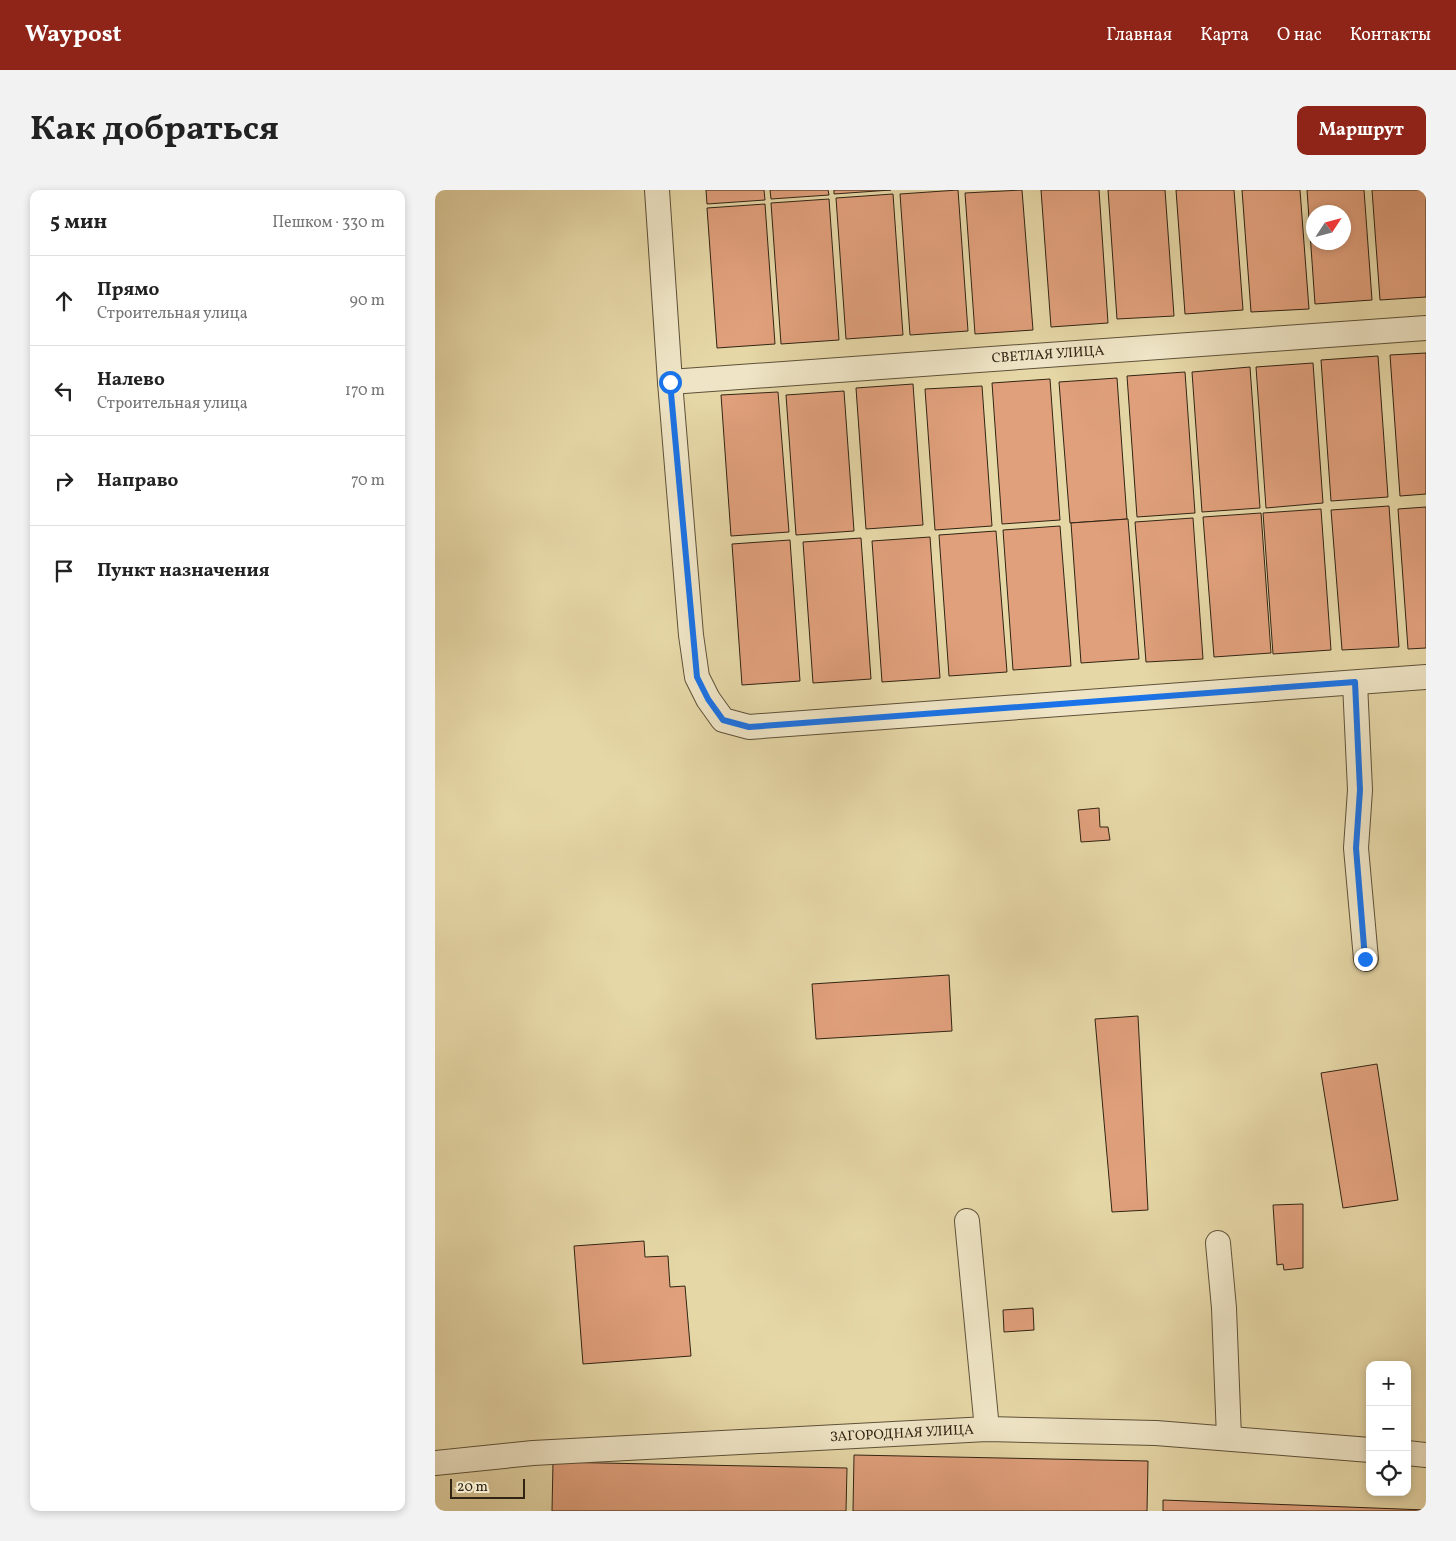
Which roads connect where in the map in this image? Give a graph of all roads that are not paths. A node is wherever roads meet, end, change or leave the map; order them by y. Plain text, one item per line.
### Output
1 (657, 190) edge
2 (1426, 328) edge
3 (670, 382) junction
4 (1426, 677) edge
5 (1355, 682) junction
6 (1365, 959) dead end
7 (967, 1221) dead end
8 (1218, 1243) dead end
9 (987, 1429) junction
10 (1229, 1438) junction
11 (1366, 1450) edge
12 (1411, 1453) edge
13 (1426, 1455) edge
14 (435, 1464) edge

1 - 3 street
2 - 3 street, СВЕТЛАЯ УЛИЦА
3 - 5 street
4 - 5 street
5 - 6 street
7 - 9 street
8 - 10 street
9 - 10 street, ЗАГОРОДНАЯ УЛИЦА
9 - 14 street, ЗАГОРОДНАЯ УЛИЦА
10 - 11 street, ЗАГОРОДНАЯ УЛИЦА
12 - 13 street

